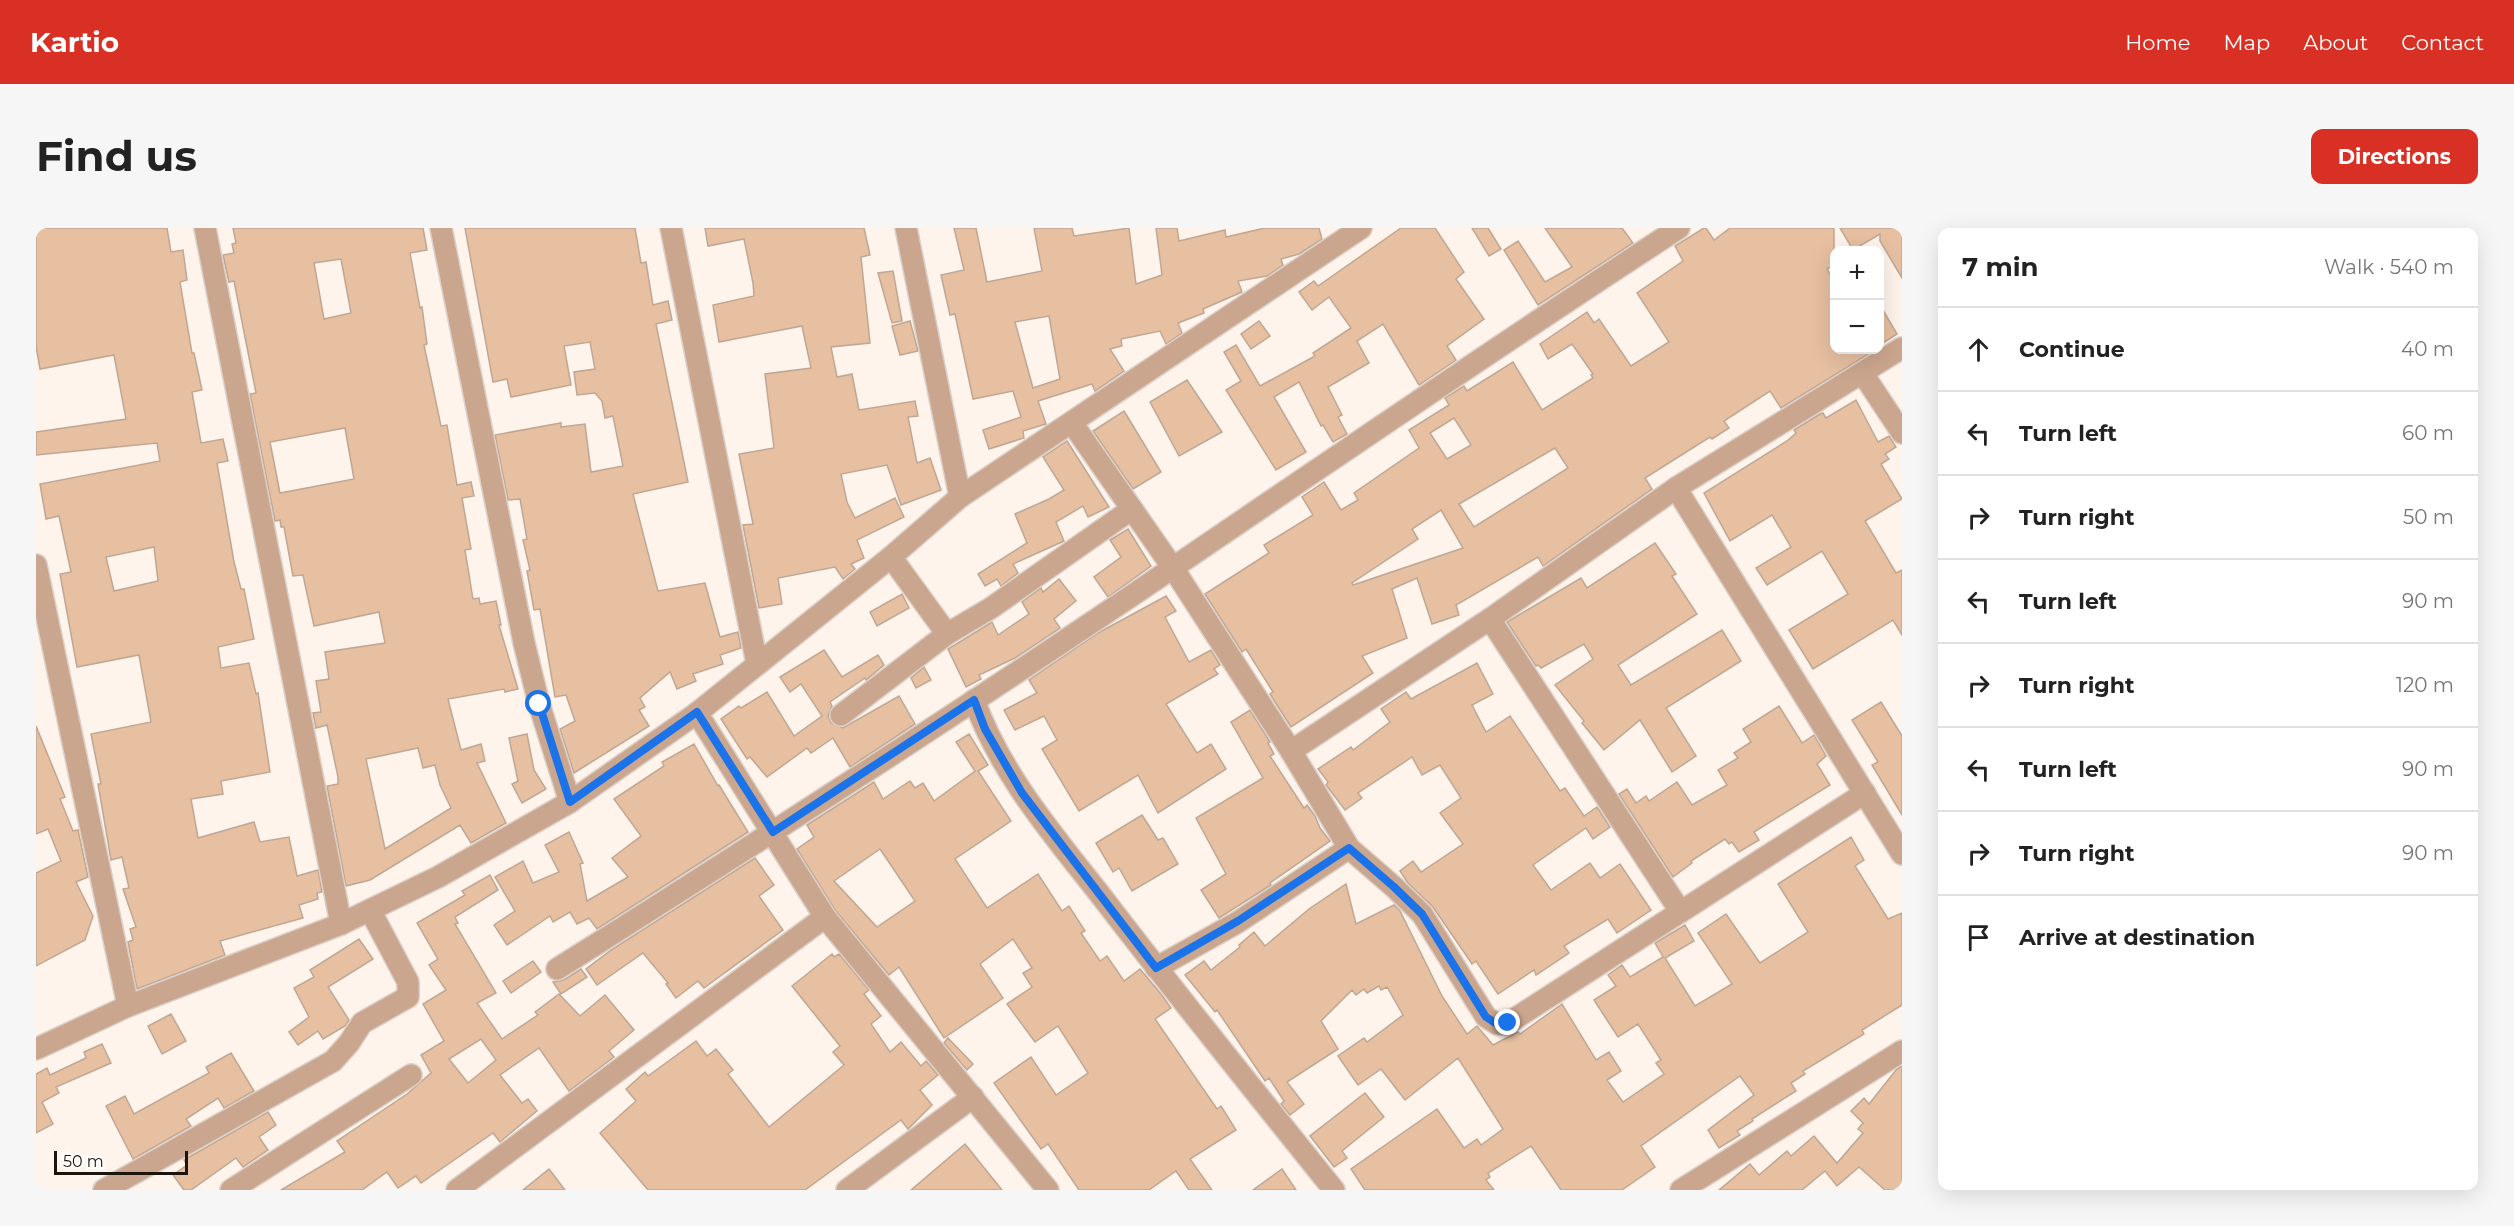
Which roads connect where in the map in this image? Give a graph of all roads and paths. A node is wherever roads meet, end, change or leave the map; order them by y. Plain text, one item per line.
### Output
1 (205, 228) edge
2 (441, 228) edge
3 (671, 228) edge
4 (906, 228) edge
5 (1679, 228) edge
6 (1353, 230) edge
7 (1902, 348) edge
8 (1863, 374) junction
9 (1072, 423) junction
10 (1902, 433) edge
11 (1676, 488) junction
12 (960, 497) junction
13 (1132, 509) junction
14 (891, 557) junction
15 (36, 565) edge
16 (1173, 568) junction
17 (1490, 619) junction
18 (947, 634) junction
19 (757, 664) junction
20 (974, 700) junction
21 (697, 712) junction
22 (841, 715) dead end
23 (1291, 751) junction
24 (1865, 793) junction
25 (570, 802) junction
26 (773, 832) junction
27 (1349, 848) junction
28 (1902, 854) edge
29 (370, 910) junction
30 (1680, 911) junction
31 (825, 917) junction
32 (340, 924) junction
33 (1156, 968) junction
34 (557, 969) dead end
35 (128, 1006) junction
36 (36, 1049) edge
37 (1902, 1051) edge
38 (411, 1075) dead end
39 (973, 1097) junction
40 (104, 1190) edge
41 (231, 1190) edge
42 (458, 1190) edge
43 (847, 1190) edge
44 (1048, 1190) edge
45 (1334, 1190) edge
46 (1681, 1190) edge

1 - 32 street
2 - 25 street
3 - 19 street
4 - 12 street
5 - 16 street
6 - 9 street
7 - 8 street
8 - 10 street
8 - 11 street
9 - 12 street
9 - 13 street
11 - 17 street
11 - 24 street
12 - 14 street
13 - 16 street
13 - 18 street
14 - 18 street
14 - 19 street
15 - 35 street
16 - 20 street
16 - 23 street
17 - 23 street
17 - 30 street
18 - 22 street
19 - 21 street
20 - 26 street
20 - 33 street
21 - 25 street
21 - 26 street
23 - 27 street
24 - 28 street
24 - 30 street
25 - 29 street
26 - 31 street
26 - 34 street
27 - 30 street
27 - 33 street
29 - 32 street
29 - 40 street
31 - 39 street
31 - 42 street
32 - 35 street
33 - 45 street
35 - 36 street
37 - 46 street
38 - 41 street
39 - 43 street
39 - 44 street

